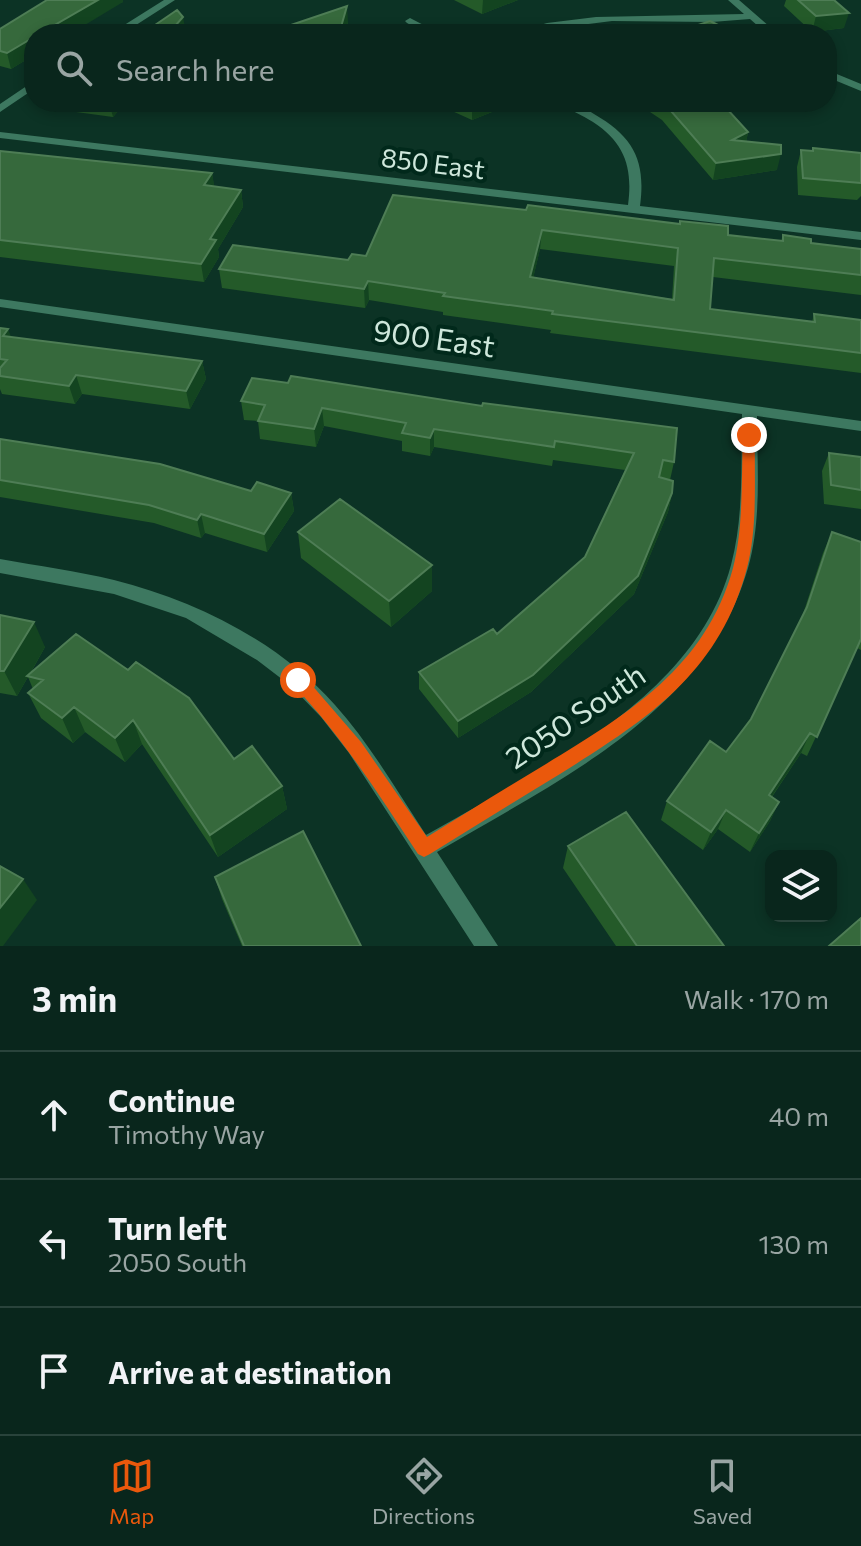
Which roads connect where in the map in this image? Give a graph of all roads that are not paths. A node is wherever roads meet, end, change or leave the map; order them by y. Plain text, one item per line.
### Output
1 (170, 0) edge
2 (733, 0) edge
3 (752, 16) junction
4 (410, 21) dead end
5 (131, 24) edge
6 (416, 24) edge
7 (560, 24) edge
8 (761, 24) edge
9 (837, 77) edge
10 (861, 88) edge
11 (24, 91) edge
12 (0, 109) edge
13 (583, 112) edge
14 (0, 135) edge
15 (634, 209) junction
16 (861, 236) edge
17 (0, 303) edge
18 (750, 411) junction
19 (861, 426) edge
20 (0, 566) edge
21 (424, 848) junction
22 (487, 946) edge

1 - 5 street
2 - 3 street
3 - 7 street
3 - 8 street
4 - 6 street
9 - 10 street
11 - 12 street
13 - 15 street
14 - 15 street, 850 East
15 - 16 street, 850 East
17 - 18 street, 900 East
18 - 19 street, 900 East
18 - 21 street, 2050 South
20 - 21 street
21 - 22 street

